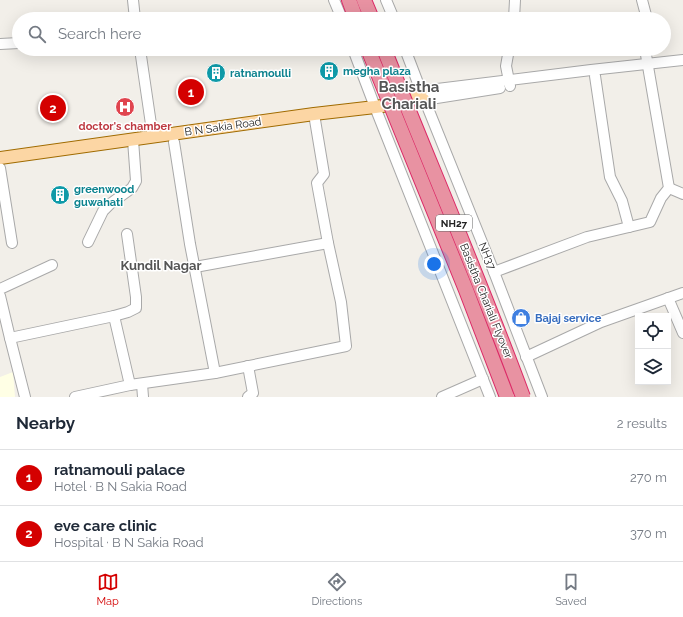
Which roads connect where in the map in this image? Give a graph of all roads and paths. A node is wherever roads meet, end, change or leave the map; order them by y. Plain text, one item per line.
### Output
1 (133, 0) edge
2 (334, 0) edge
3 (349, 0) edge
4 (364, 0) edge
5 (386, 0) edge
6 (515, 0) edge
7 (642, 0) edge
8 (135, 12) edge
9 (339, 12) edge
10 (353, 12) edge
11 (369, 12) edge
12 (391, 12) edge
13 (514, 12) edge
14 (645, 12) edge
15 (12, 43) edge
16 (0, 44) edge
17 (141, 56) edge
18 (356, 56) edge
19 (371, 56) edge
20 (387, 56) edge
21 (408, 56) edge
22 (508, 56) edge
23 (646, 56) edge
24 (683, 60) edge
25 (648, 66) junction
26 (683, 66) edge
27 (595, 76) junction
28 (510, 83) junction
29 (422, 95) junction
30 (374, 103) junction
31 (314, 114) junction
32 (152, 131) junction
33 (133, 140) junction
34 (174, 142) dead end
35 (0, 152) edge
36 (0, 158) edge
37 (0, 168) edge
38 (669, 188) junction
39 (683, 194) edge
40 (629, 227) junction
41 (127, 234) dead end
42 (88, 242) dead end
43 (12, 243) dead end
44 (328, 243) junction
45 (52, 265) dead end
46 (195, 267) junction
47 (494, 272) junction
48 (0, 289) edge
49 (683, 293) edge
50 (0, 296) edge
51 (668, 298) junction
52 (114, 316) junction
53 (683, 333) edge
54 (10, 338) junction
55 (526, 357) junction
56 (248, 366) junction
57 (215, 373) junction
58 (483, 379) junction
59 (142, 384) junction
60 (130, 385) junction
61 (25, 397) edge
62 (75, 397) edge
63 (143, 397) edge
64 (248, 397) edge
65 (442, 397) edge
66 (490, 397) edge
67 (507, 397) edge
68 (524, 397) edge
69 (542, 397) edge

1 - 8 street
2 - 9 street
3 - 10 highway
4 - 11 highway
5 - 12 street
6 - 13 street
7 - 14 street
15 - 16 street
17 - 32 street
18 - 30 street
19 - 67 highway, Basistha Chariali Flyover / NH27, bridge
20 - 68 highway, Basistha Chariali Flyover / NH27, bridge
21 - 29 street, NH37
22 - 28 street
23 - 25 street
24 - 25 street
25 - 26 street
25 - 27 street
25 - 28 street
25 - 38 street
27 - 28 street
27 - 40 street
28 - 29 street
29 - 30 main road
29 - 47 street, NH37
30 - 31 main road, B N Sakia Road
30 - 32 main road, B N Sakia Road
30 - 58 street
31 - 33 main road, B N Sakia Road
31 - 44 street
32 - 35 main road, B N Sakia Road
33 - 36 main road, B N Sakia Road
33 - 42 street
34 - 46 street
37 - 43 street
38 - 39 street
38 - 40 street
40 - 47 street
41 - 52 street
44 - 46 street
44 - 56 street
45 - 48 street
46 - 57 street
47 - 55 street, NH37
49 - 51 street
50 - 54 street
51 - 53 street
51 - 55 street
52 - 54 street
52 - 60 street
54 - 61 street
55 - 69 street, NH37
56 - 57 street
56 - 64 street
57 - 59 street
58 - 65 street
58 - 66 street
59 - 60 street
59 - 63 street
60 - 62 street

